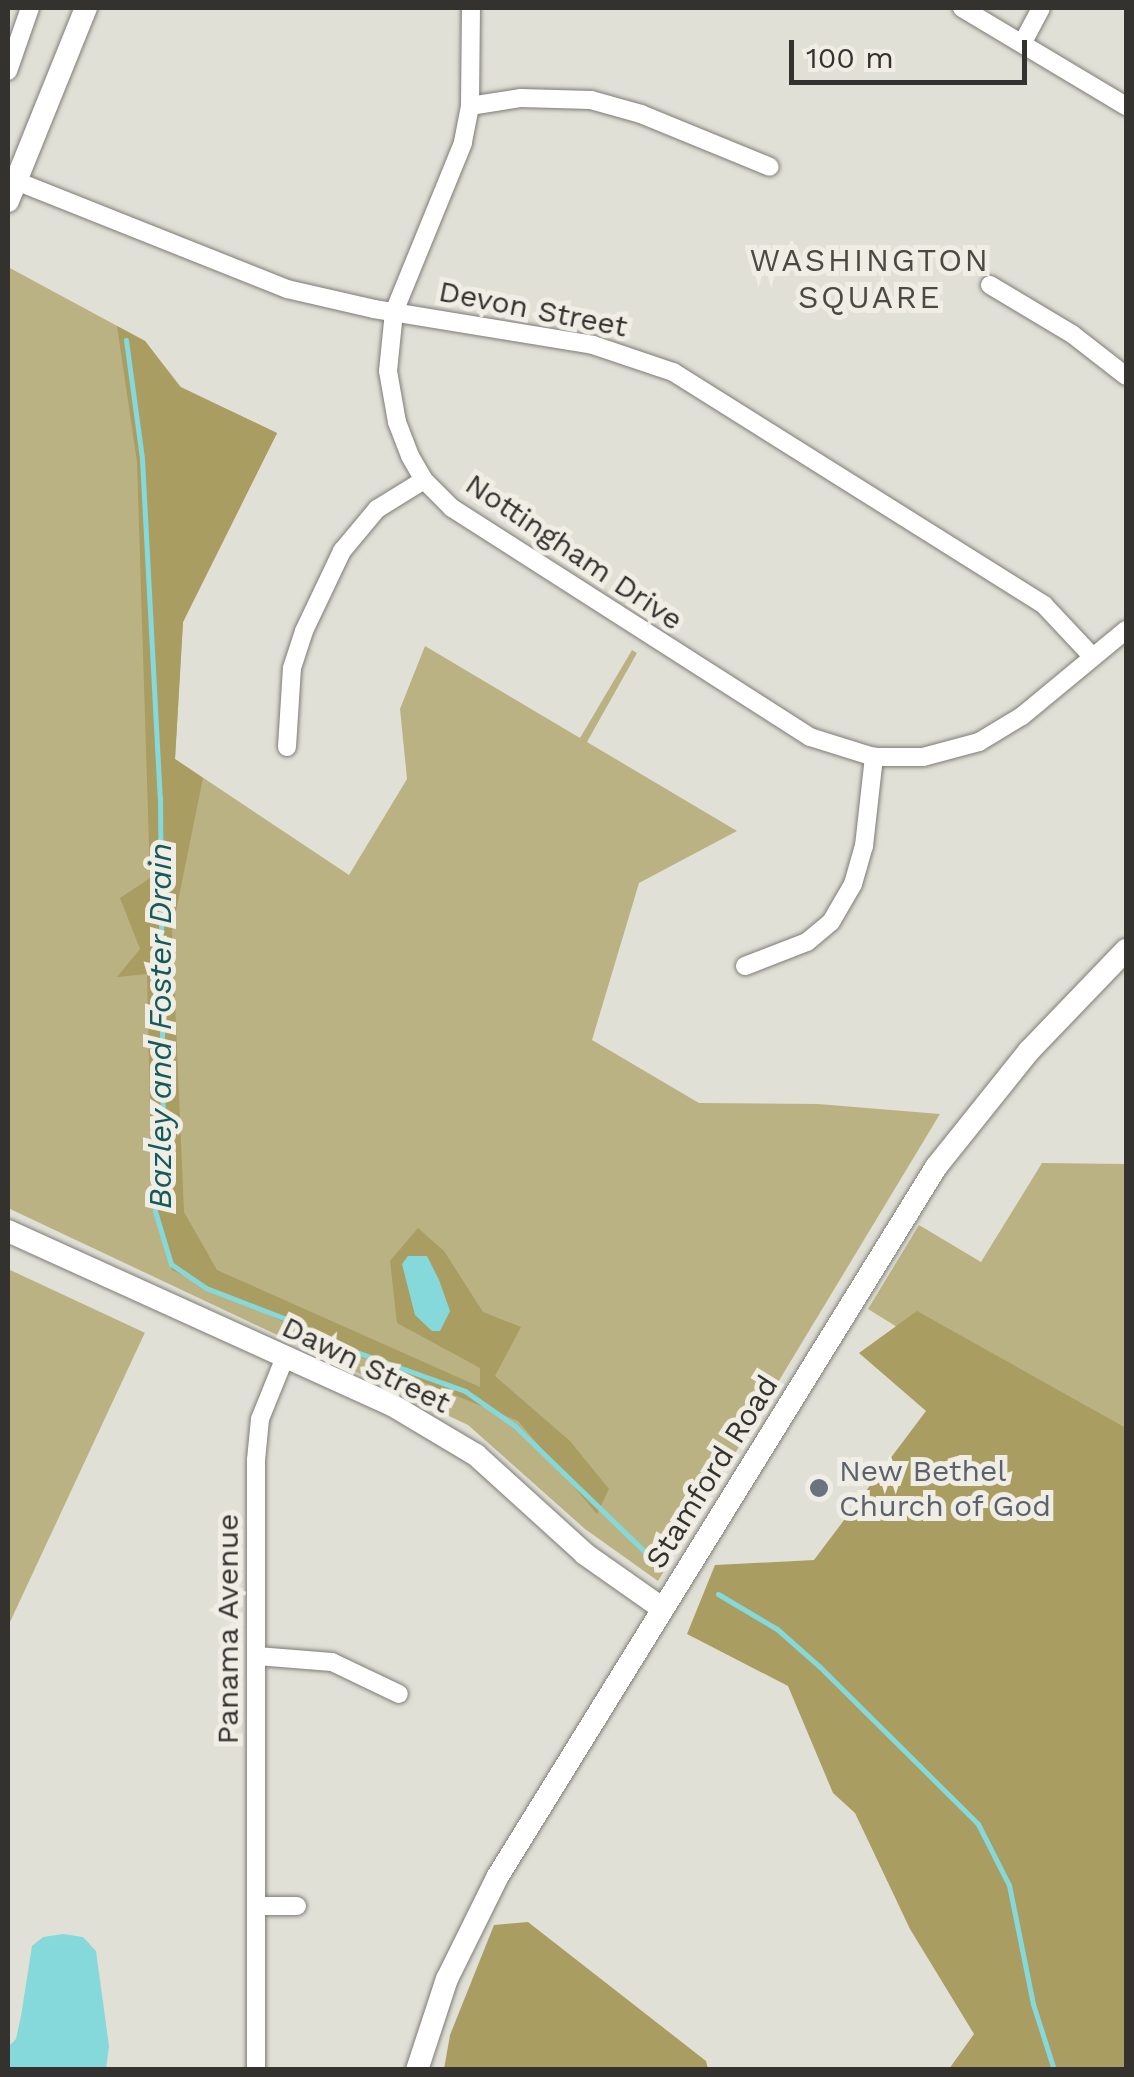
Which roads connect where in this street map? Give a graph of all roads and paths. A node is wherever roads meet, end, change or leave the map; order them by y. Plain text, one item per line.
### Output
1 (30, 8) edge
2 (86, 8) edge
3 (472, 8) edge
4 (962, 8) edge
5 (1040, 8) edge
6 (1023, 42) junction
7 (8, 71) edge
8 (470, 106) junction
9 (1126, 106) edge
10 (770, 167) dead end
11 (12, 191) edge
12 (990, 285) dead end
13 (394, 312) junction
14 (1126, 376) edge
15 (424, 480) junction
16 (1126, 630) edge
17 (1091, 655) junction
18 (287, 747) dead end
19 (874, 756) junction
20 (1126, 950) edge
21 (745, 966) dead end
22 (8, 1231) edge
23 (284, 1357) junction
24 (663, 1609) junction
25 (257, 1656) junction
26 (400, 1694) dead end
27 (256, 1906) junction
28 (297, 1906) dead end
29 (256, 2070) edge
30 (418, 2070) edge

1 - 7 street
2 - 11 street
3 - 8 street, Nottingham Drive
4 - 6 street
5 - 6 street
6 - 9 street
8 - 10 street
8 - 13 street, Nottingham Drive
11 - 13 street, Devon Street
12 - 14 street
13 - 15 street, Nottingham Drive
13 - 17 street, Devon Street
15 - 18 street
15 - 19 street, Nottingham Drive
16 - 17 street, Nottingham Drive
17 - 19 street, Nottingham Drive
19 - 21 street
20 - 24 street, Stamford Road
22 - 23 street, Dawn Street
23 - 24 street, Dawn Street
23 - 25 street, Panama Avenue
24 - 30 street, Stamford Road
25 - 26 street
25 - 27 street, Panama Avenue
27 - 28 street
27 - 29 street, Panama Avenue

